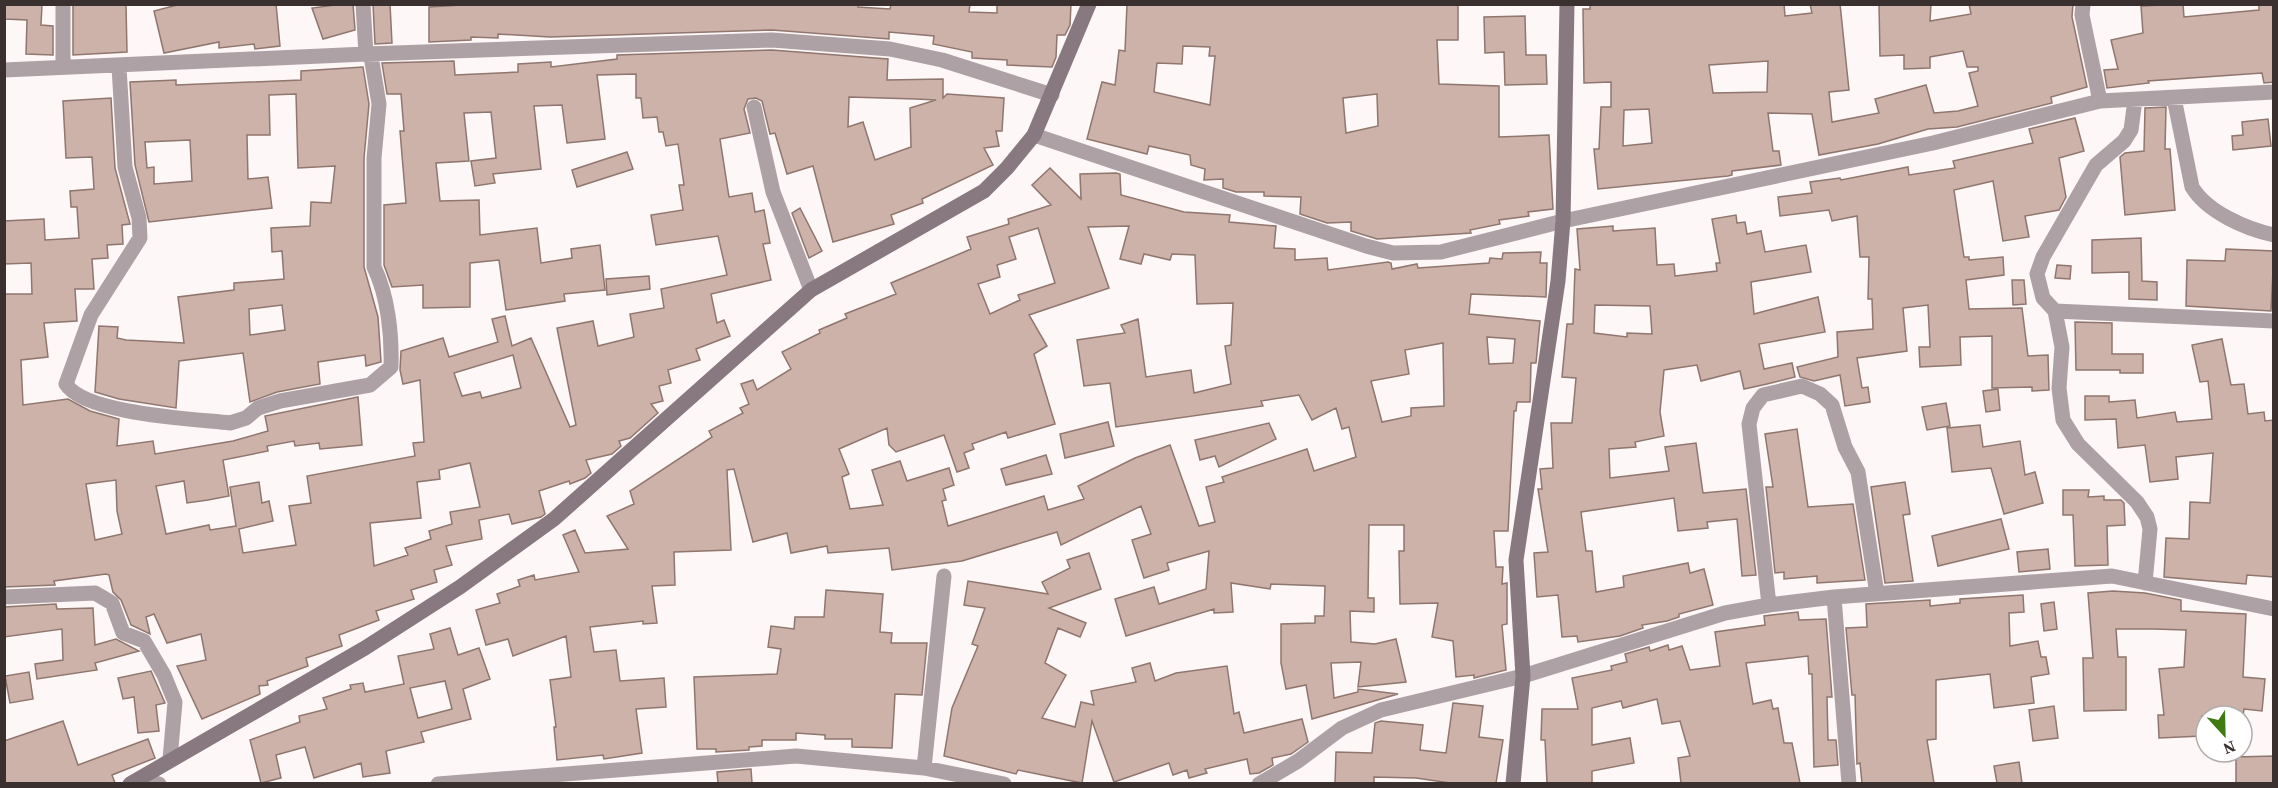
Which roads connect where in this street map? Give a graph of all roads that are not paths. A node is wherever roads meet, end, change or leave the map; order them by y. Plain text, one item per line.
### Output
1 (63, 4) edge
2 (363, 4) edge
3 (1089, 4) edge
4 (1566, 4) edge
5 (2083, 4) edge
6 (369, 55) junction
7 (63, 67) junction
8 (120, 67) junction
9 (4, 70) edge
10 (2274, 92) edge
11 (1052, 95) junction
12 (2174, 98) junction
13 (2135, 100) junction
14 (2100, 101) junction
15 (754, 107) dead end
16 (1034, 135) junction
17 (1563, 221) junction
18 (2274, 235) edge
19 (811, 290) junction
20 (2055, 311) junction
21 (2274, 321) edge
22 (944, 576) dead end
23 (2145, 583) junction
24 (1877, 594) junction
25 (4, 597) edge
26 (1834, 597) junction
27 (1769, 605) junction
28 (2274, 609) edge
29 (1523, 676) junction
30 (170, 759) junction
31 (924, 768) junction
32 (135, 781) edge
33 (159, 783) edge
34 (438, 783) edge
35 (458, 783) edge
36 (1005, 783) edge
37 (1261, 783) edge
38 (1513, 783) edge
39 (1849, 783) edge

1 - 7 street
2 - 6 street
3 - 11 street
4 - 17 street
5 - 14 street
6 - 8 street
6 - 8 street
6 - 11 street
7 - 8 street
7 - 9 street
10 - 12 street
11 - 16 street
12 - 13 street
12 - 18 street
13 - 14 street
13 - 20 street
14 - 17 street
15 - 19 street
16 - 17 street
16 - 19 street
17 - 29 street
19 - 30 street
20 - 21 street
20 - 23 street
22 - 31 street
23 - 24 street
23 - 28 street
24 - 26 street
24 - 27 street
25 - 30 street
26 - 27 street
26 - 39 street
27 - 29 street
29 - 37 street
29 - 38 street
30 - 32 street
31 - 35 street
31 - 36 street
32 - 33 street
34 - 35 street

